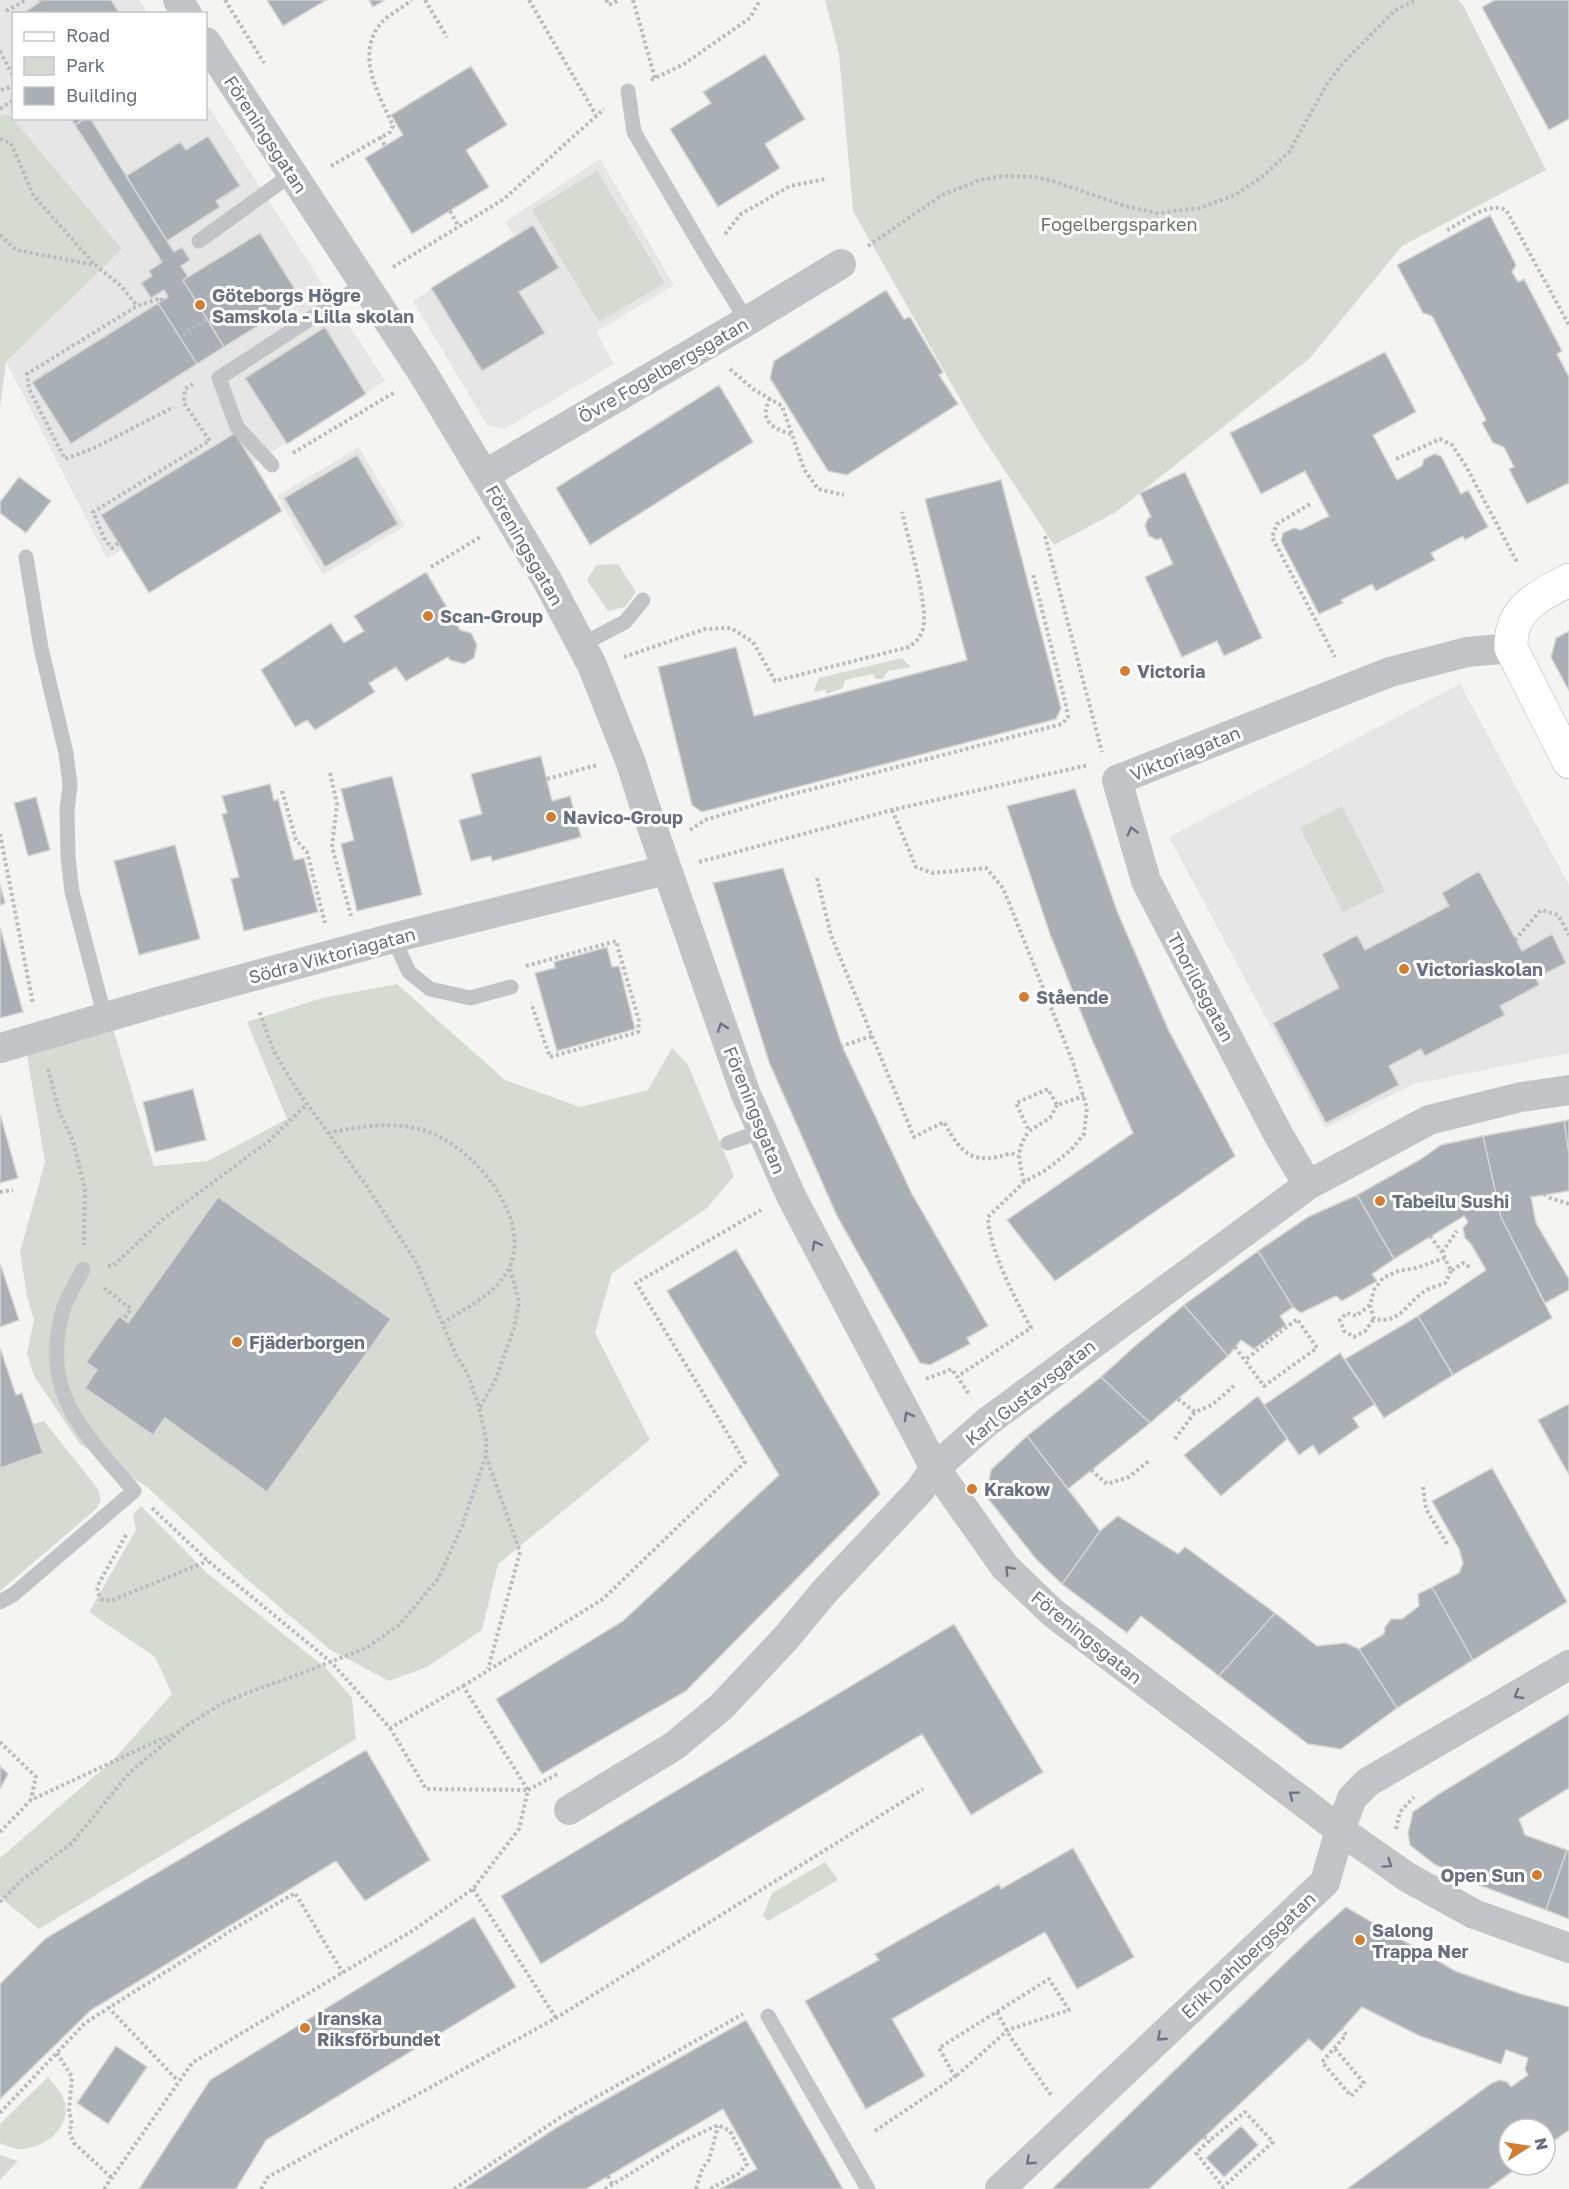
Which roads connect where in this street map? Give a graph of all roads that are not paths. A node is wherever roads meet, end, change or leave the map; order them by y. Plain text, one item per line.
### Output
1 (207, 44) edge
2 (627, 91) road end
3 (292, 174) junction
4 (199, 241) dead end
5 (841, 264) road end
6 (364, 284) junction
7 (747, 321) junction
8 (272, 465) road end
9 (484, 475) junction
10 (26, 557) dead end
11 (1569, 580) edge
12 (643, 600) dead end
13 (581, 645) junction
14 (1511, 648) junction
15 (1569, 762) edge
16 (1111, 771) joint
17 (666, 870) junction
18 (393, 938) junction
19 (511, 987) road end
20 (105, 1018) junction
21 (0, 1048) edge
22 (1569, 1090) edge
23 (762, 1131) junction
24 (728, 1143) dead end
25 (1308, 1185) junction
26 (83, 1269) road end
27 (935, 1468) junction
28 (0, 1602) edge
29 (1569, 1665) edge
30 (568, 1810) dead end
31 (1340, 1830) junction
32 (1569, 1948) edge
33 (768, 2016) road end
34 (868, 2189) edge
35 (1000, 2189) edge

1 - 3 street, Föreningsgatan
2 - 7 lane
3 - 4 lane
3 - 6 street, Föreningsgatan
5 - 7 street, Övre Fogelbergsgatan
6 - 8 lane
6 - 9 street, Föreningsgatan
7 - 9 street, Övre Fogelbergsgatan
9 - 13 street, Föreningsgatan
10 - 20 lane
11 - 14 street
12 - 13 lane
13 - 17 street, Föreningsgatan
14 - 15 street
14 - 16 street, Viktoriagatan
25 -> 16 street, Thorildsgatan
17 - 18 street, Södra Viktoriagatan
23 -> 17 street, Föreningsgatan
18 - 19 lane
18 - 20 street, Södra Viktoriagatan
20 - 21 street, Södra Viktoriagatan
22 - 25 street, Karl Gustavsgatan
23 - 24 lane
27 -> 23 street, Föreningsgatan
25 - 27 street, Karl Gustavsgatan
26 - 28 lane
27 - 30 street, Karl Gustavsgatan
31 -> 27 street, Föreningsgatan
29 -> 31 street, Erik Dahlbergsgatan
31 -> 32 street, Föreningsgatan
31 -> 35 street, Erik Dahlbergsgatan
33 - 34 lane

